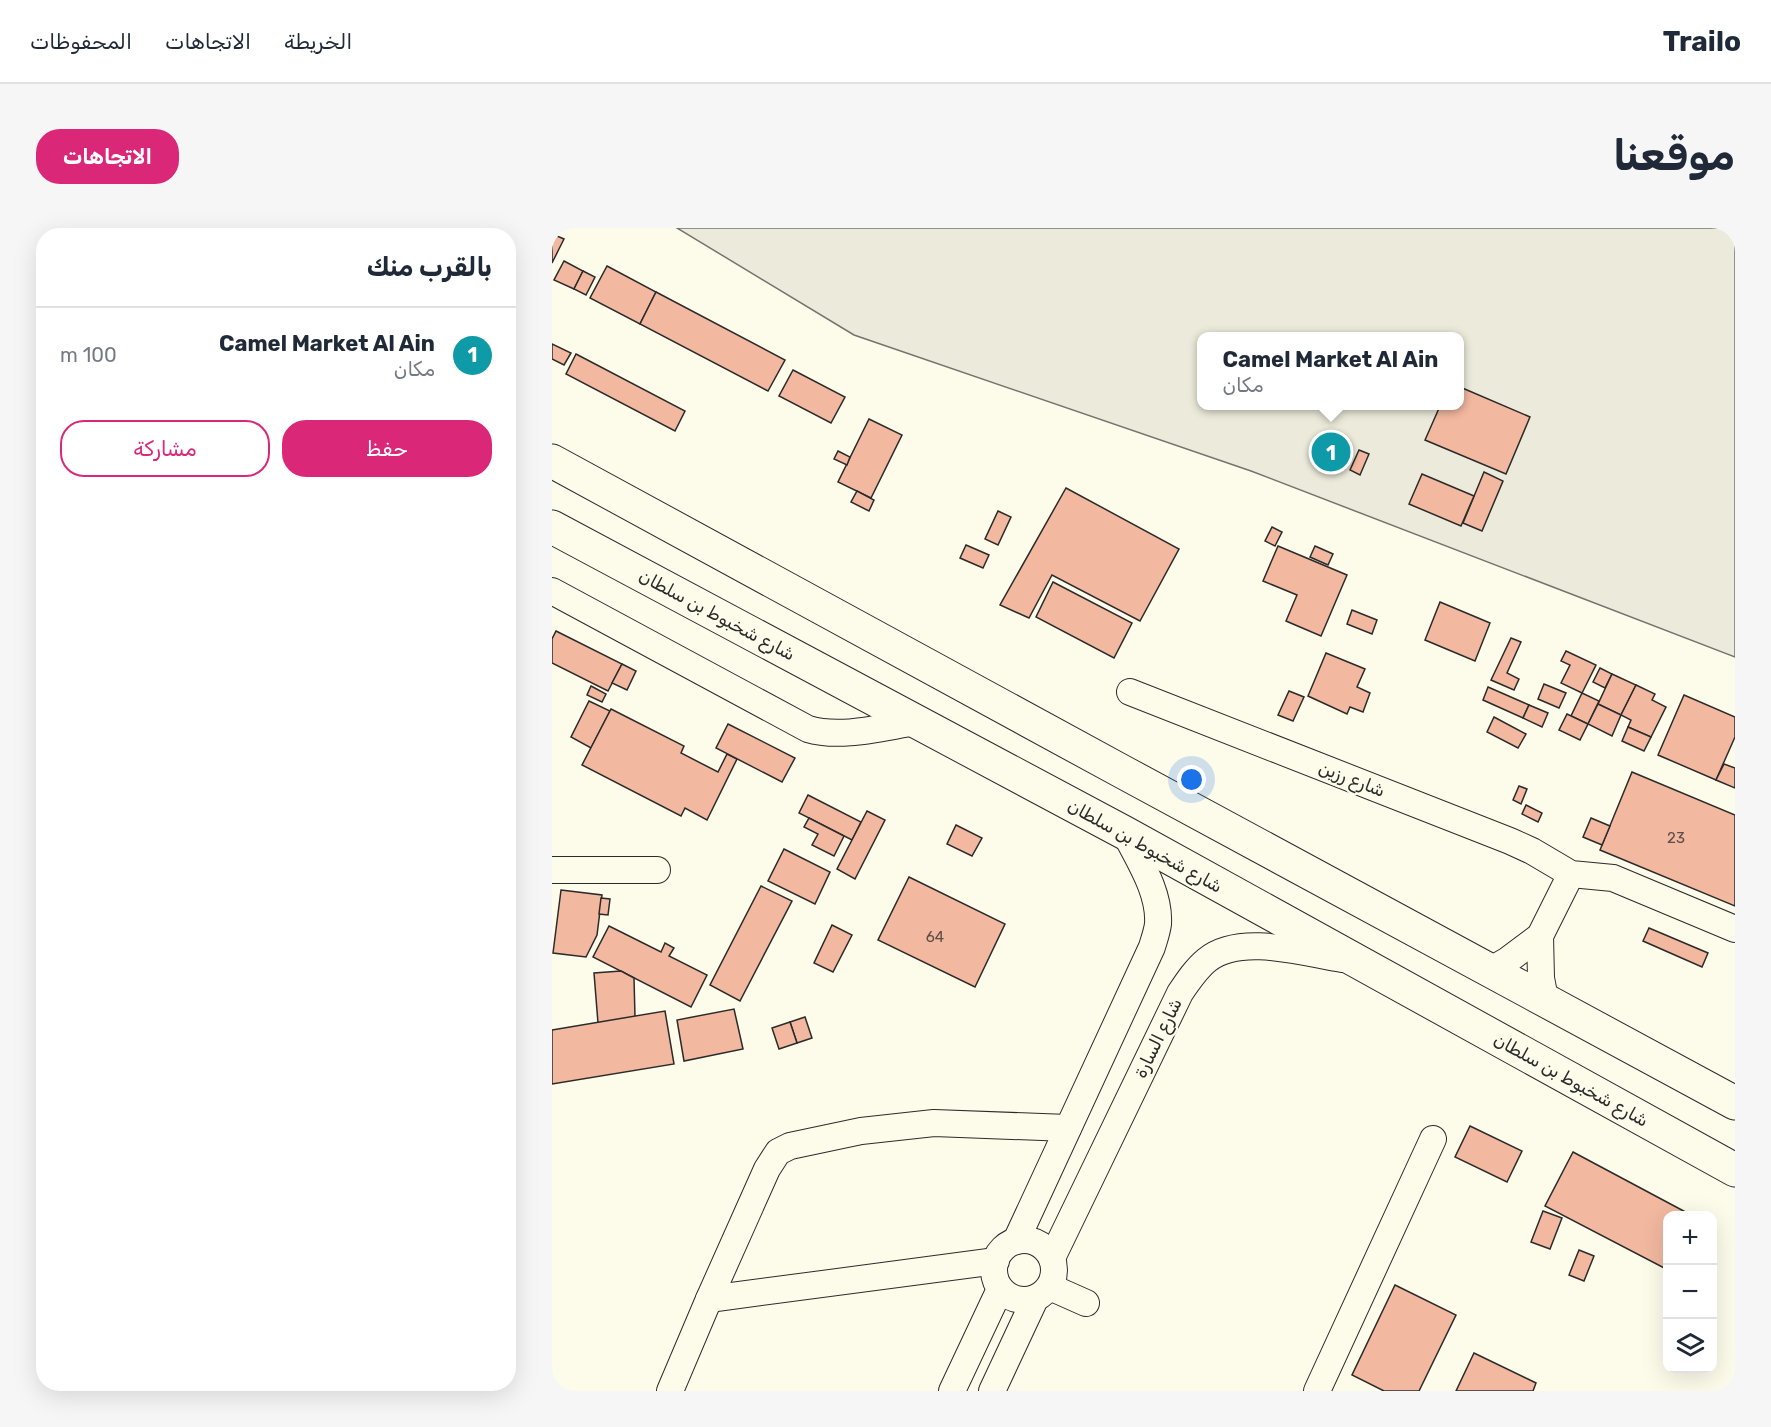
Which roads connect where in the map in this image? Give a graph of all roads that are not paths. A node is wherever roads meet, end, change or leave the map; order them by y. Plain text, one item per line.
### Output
1 (552, 461) edge
2 (552, 527) edge
3 (552, 591) edge
4 (1130, 692) dead end
5 (917, 722) junction
6 (1125, 833) junction
7 (552, 870) edge
8 (657, 870) dead end
9 (1571, 874) junction
10 (1735, 928) edge
11 (1540, 936) junction
12 (1354, 961) junction
13 (1491, 970) junction
14 (1545, 999) junction
15 (1735, 1102) edge
16 (1068, 1128) junction
17 (1433, 1139) dead end
18 (1735, 1170) edge
19 (1016, 1241) junction
20 (1052, 1258) junction
21 (996, 1261) junction
22 (1000, 1288) junction
23 (1042, 1293) junction
24 (709, 1299) junction
25 (1086, 1303) dead end
26 (670, 1391) edge
27 (951, 1391) edge
28 (992, 1391) edge
29 (1317, 1391) edge

1 - 13 main road
2 - 5 main road, شارع شخبوط بن سلطان
3 - 5 lane
4 - 9 lane, شارع رزين
5 - 6 main road, شارع شخبوط بن سلطان
6 - 12 main road, شارع شخبوط بن سلطان
6 - 16 lane
7 - 8 lane
9 - 10 lane, شارع رزين
9 - 11 lane
11 - 13 lane
11 - 14 lane
12 - 18 main road, شارع شخبوط بن سلطان
12 - 20 lane, شارع السارة
13 - 14 main road
14 - 15 main road
16 - 19 lane
16 - 24 lane
17 - 29 lane
19 - 20 lane
19 - 21 lane
20 - 23 lane
21 - 22 lane
21 - 24 lane
22 - 23 lane
22 - 27 lane
23 - 25 lane
23 - 28 lane
24 - 26 lane

